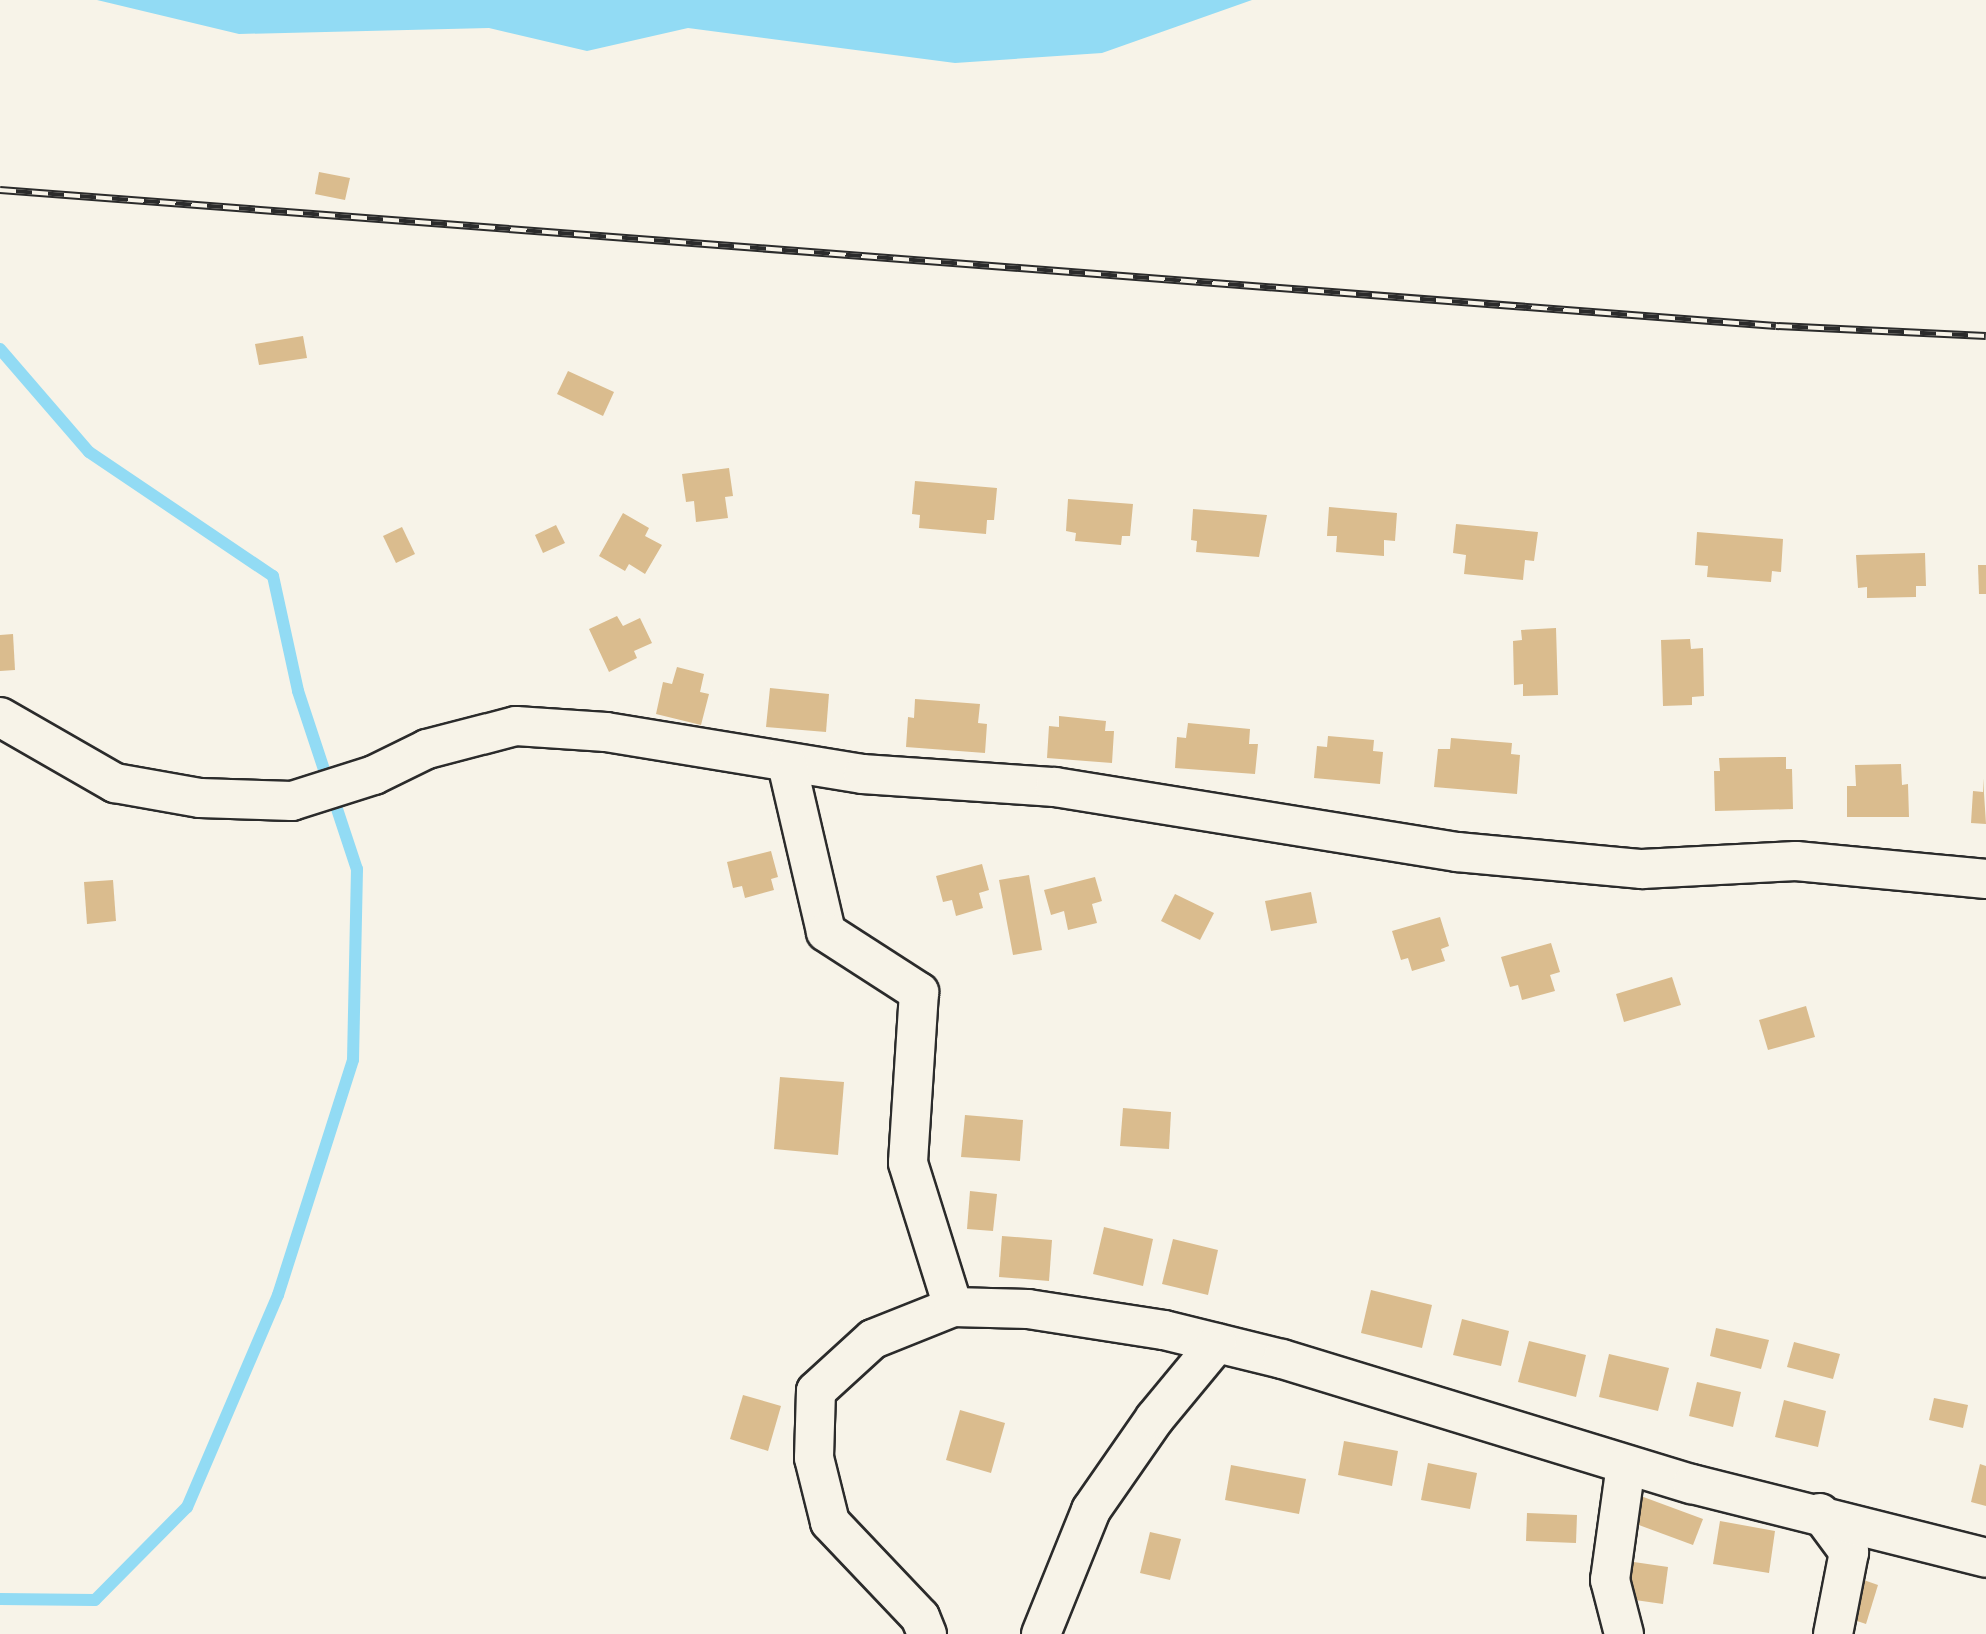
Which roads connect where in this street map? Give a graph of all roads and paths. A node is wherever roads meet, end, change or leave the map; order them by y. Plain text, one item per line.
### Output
1 (0, 717) edge
2 (786, 764) junction
3 (1986, 879) edge
4 (953, 1307) junction
5 (1217, 1343) junction
6 (1626, 1465) junction
7 (1820, 1513) junction
8 (1986, 1558) edge
9 (927, 1634) edge
10 (1041, 1634) edge
11 (1624, 1634) edge
12 (1833, 1634) edge

1 - 2 street
2 - 3 street
2 - 4 street
4 - 5 street
4 - 9 street
5 - 6 street
5 - 10 street
6 - 7 street
6 - 11 street
7 - 8 street
7 - 12 street

